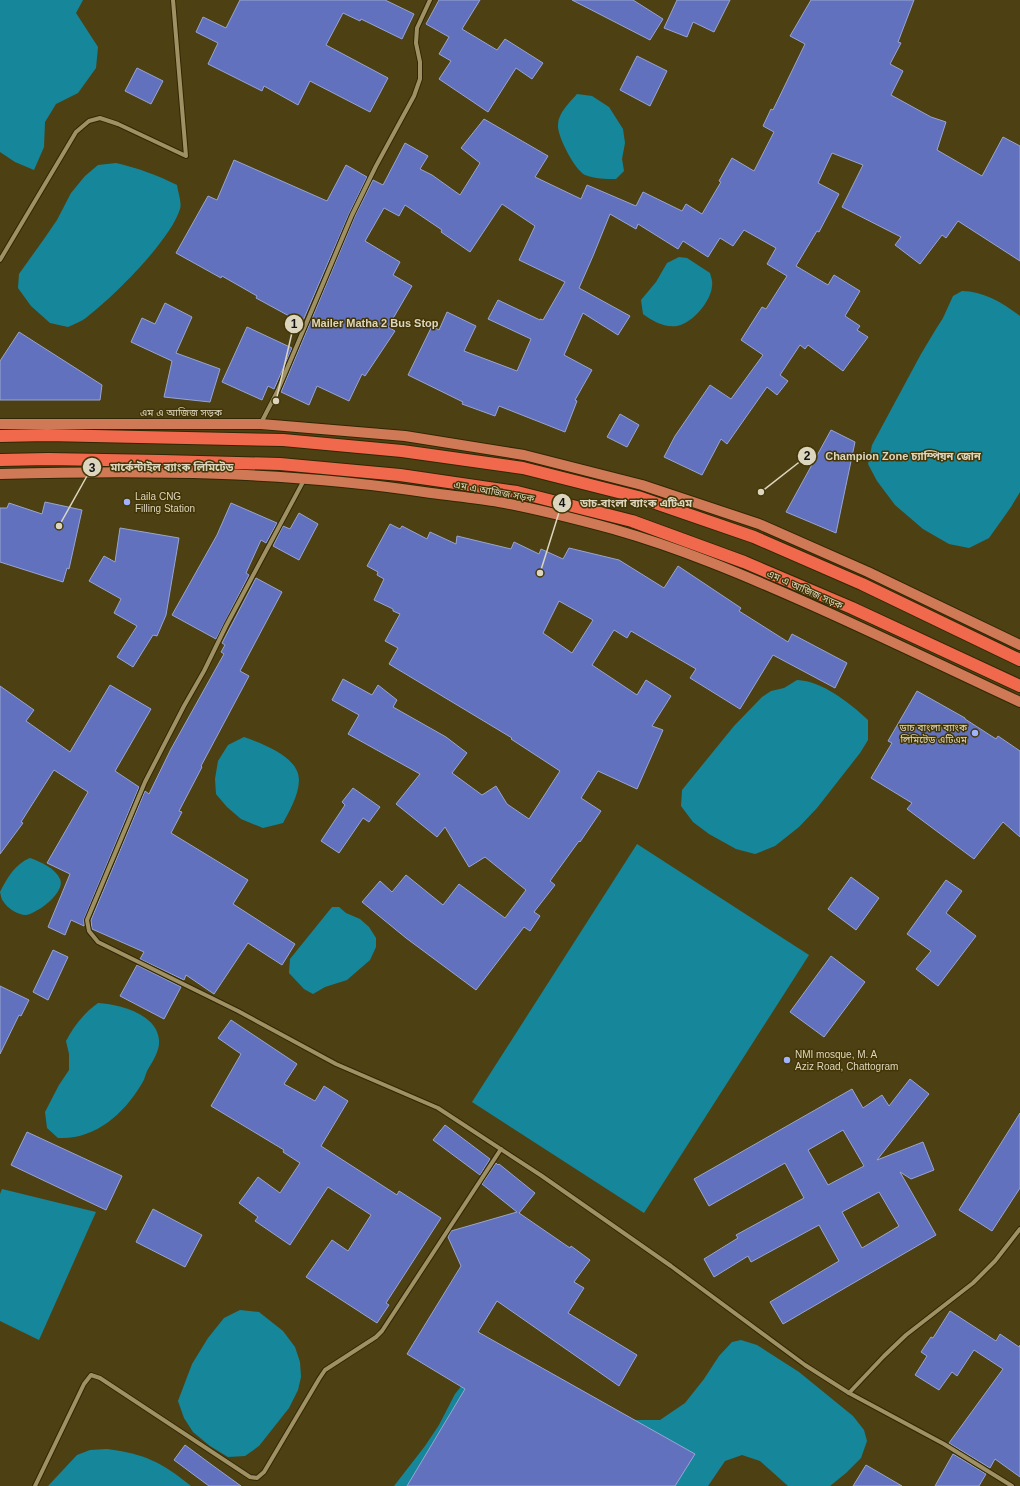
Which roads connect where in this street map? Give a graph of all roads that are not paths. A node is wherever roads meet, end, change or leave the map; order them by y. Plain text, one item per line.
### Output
1 (174, 0) edge
2 (430, 0) edge
3 (0, 260) edge
4 (0, 424) edge
5 (261, 424) junction
6 (0, 436) edge
7 (0, 460) edge
8 (0, 474) edge
9 (305, 479) junction
10 (1020, 645) edge
11 (1020, 660) edge
12 (1020, 686) edge
13 (1020, 702) edge
14 (501, 1149) junction
15 (1020, 1229) edge
16 (849, 1393) junction
17 (1005, 1484) edge
18 (35, 1486) edge
19 (1012, 1486) edge

1 - 3 street
2 - 5 street
4 - 5 main road, এম এ আজিজ সড়ক
5 - 10 main road, এম এ আজিজ সড়ক
6 - 11 highway
7 - 12 highway
8 - 9 main road, এম এ আজিজ সড়ক
9 - 13 main road, এম এ আজিজ সড়ক
9 - 14 street
14 - 16 street
14 - 18 street
15 - 16 street
16 - 17 street
17 - 19 street

